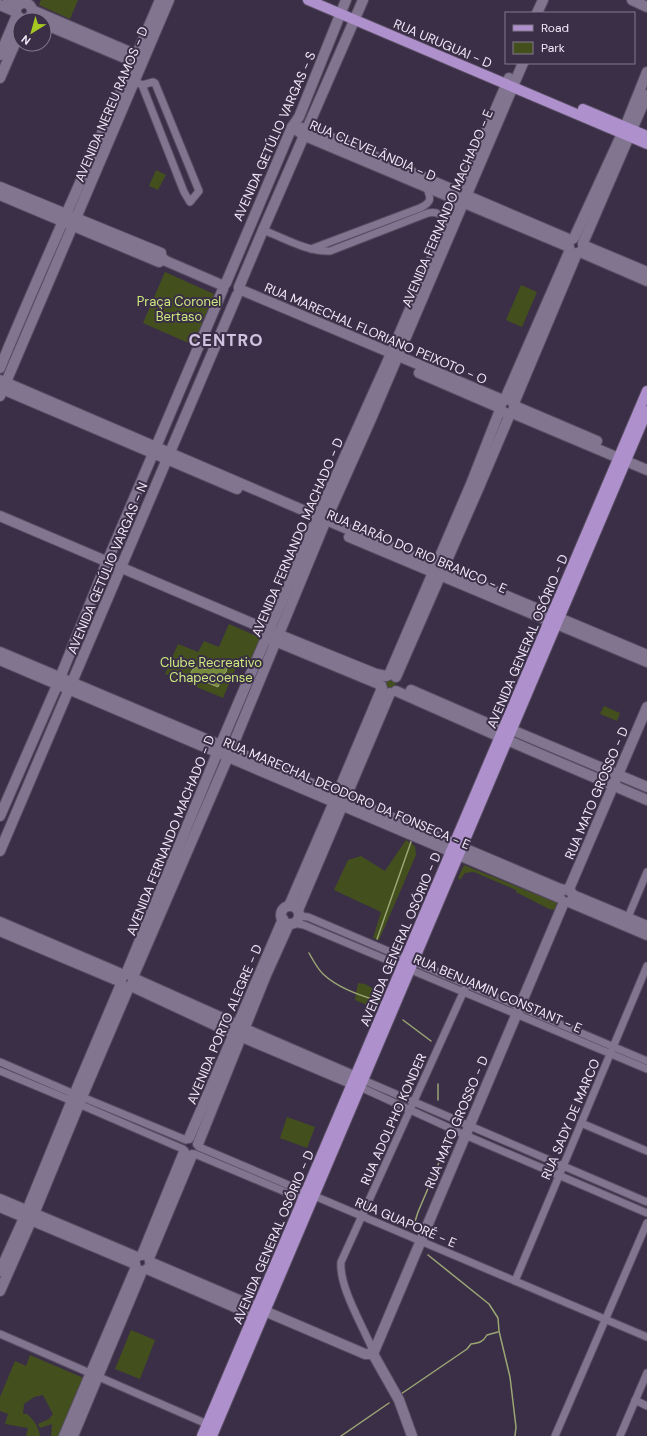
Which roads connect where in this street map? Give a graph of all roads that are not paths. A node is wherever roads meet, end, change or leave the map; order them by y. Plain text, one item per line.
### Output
1 (8, 0) edge
2 (160, 0) edge
3 (169, 0) edge
4 (308, 0) edge
5 (325, 0) edge
6 (363, 0) edge
7 (542, 0) edge
8 (550, 0) edge
9 (632, 0) edge
10 (0, 5) edge
11 (647, 6) edge
12 (343, 7) edge
13 (26, 11) edge
14 (537, 12) edge
15 (544, 12) edge
16 (356, 17) junction
17 (52, 27) edge
18 (12, 50) edge
19 (0, 55) edge
20 (138, 60) junction
21 (516, 64) edge
22 (522, 64) edge
23 (647, 72) edge
24 (0, 78) edge
25 (511, 82) junction
26 (138, 83) junction
27 (647, 96) edge
28 (292, 127) junction
29 (306, 132) junction
30 (627, 132) junction
31 (647, 136) edge
32 (647, 144) edge
33 (0, 187) edge
34 (427, 188) junction
35 (0, 195) edge
36 (462, 198) junction
37 (422, 211) junction
38 (70, 220) junction
39 (447, 223) junction
40 (263, 230) junction
41 (576, 246) junction
42 (647, 272) edge
43 (647, 281) edge
44 (224, 286) junction
45 (238, 292) junction
46 (393, 358) junction
47 (0, 368) edge
48 (2, 387) edge
49 (647, 391) edge
50 (507, 407) junction
51 (647, 411) edge
52 (156, 450) junction
53 (169, 456) junction
54 (624, 456) junction
55 (647, 463) edge
56 (647, 470) edge
57 (0, 516) edge
58 (321, 521) junction
59 (0, 523) edge
60 (106, 565) junction
61 (119, 571) junction
62 (438, 571) junction
63 (554, 620) junction
64 (272, 636) junction
65 (616, 646) junction
66 (0, 652) edge
67 (647, 655) edge
68 (0, 660) edge
69 (647, 662) edge
70 (59, 681) junction
71 (390, 684) junction
72 (71, 686) junction
73 (647, 707) edge
74 (505, 734) junction
75 (219, 749) junction
76 (563, 752) junction
77 (229, 753) junction
78 (558, 762) junction
79 (618, 775) junction
80 (613, 786) junction
81 (647, 787) edge
82 (340, 800) junction
83 (647, 800) edge
84 (0, 816) edge
85 (456, 850) junction
86 (0, 851) edge
87 (647, 872) edge
88 (566, 896) junction
89 (292, 917) junction
90 (0, 922) edge
91 (626, 922) junction
92 (647, 926) edge
93 (0, 931) edge
94 (647, 935) edge
95 (408, 964) junction
96 (647, 966) edge
97 (127, 980) junction
98 (467, 984) junction
99 (464, 991) junction
100 (518, 1010) junction
101 (240, 1031) junction
102 (612, 1049) junction
103 (642, 1061) edge
104 (0, 1062) edge
105 (647, 1069) edge
106 (0, 1070) edge
107 (358, 1082) junction
108 (77, 1099) junction
109 (413, 1102) junction
110 (410, 1110) junction
111 (581, 1124) junction
112 (467, 1130) junction
113 (191, 1147) junction
114 (647, 1151) edge
115 (563, 1166) junction
116 (559, 1175) junction
117 (607, 1185) junction
118 (603, 1194) junction
119 (308, 1198) junction
120 (0, 1199) edge
121 (647, 1202) edge
122 (0, 1207) edge
123 (647, 1213) edge
124 (29, 1216) junction
125 (362, 1216) junction
126 (647, 1223) edge
127 (420, 1241) junction
128 (142, 1263) junction
129 (0, 1271) edge
130 (515, 1281) junction
131 (0, 1291) edge
132 (258, 1311) junction
133 (605, 1319) junction
134 (0, 1334) edge
135 (647, 1337) edge
136 (373, 1354) junction
137 (647, 1373) edge
138 (95, 1375) junction
139 (635, 1400) junction
140 (647, 1406) edge
141 (207, 1424) junction
142 (64, 1436) edge
143 (73, 1436) edge
144 (202, 1436) edge
145 (212, 1436) edge
146 (412, 1436) edge
147 (555, 1436) edge
148 (620, 1436) edge

1 - 13 street
2 - 20 street, AVENIDA NEREU RAMOS - D
3 - 20 street, AVENIDA NEREU RAMOS - D
4 - 12 main road
5 - 12 main road
6 - 16 street, AVENIDA GETÚLIO VARGAS - S
7 - 14 street
8 - 15 street
9 - 11 street
10 - 13 street
12 - 16 main road, RUA URUGUAI - D
12 - 28 street, AVENIDA GETÚLIO VARGAS - S
13 - 19 street
13 - 20 street
16 - 25 main road, RUA URUGUAI - D
16 - 29 street, AVENIDA GETÚLIO VARGAS - S
17 - 20 street
18 - 24 street
20 - 26 street, AVENIDA NEREU RAMOS - D
20 - 38 street, AVENIDA NEREU RAMOS - D
21 - 25 street, AVENIDA FERNANDO MACHADO - E
22 - 25 street, AVENIDA FERNANDO MACHADO - E
23 - 30 street
25 - 30 main road, RUA URUGUAI - D
25 - 36 street, AVENIDA FERNANDO MACHADO - E
26 - 26 street
26 - 38 street, AVENIDA NEREU RAMOS - D
27 - 30 street
28 - 29 street, RUA CLEVELÂNDIA - D
28 - 44 street, AVENIDA GETÚLIO VARGAS - S
29 - 34 street, RUA CLEVELÂNDIA - D
29 - 36 street, RUA CLEVELÂNDIA - D
29 - 40 street, AVENIDA GETÚLIO VARGAS - S
30 - 31 main road, RUA URUGUAI - D
30 - 32 main road, RUA URUGUAI - D
30 - 41 street, AVENIDA PORTO ALEGRE - D
33 - 38 street
34 - 36 street, RUA CLEVELÂNDIA - D
34 - 37 street
34 - 39 street
35 - 38 street
36 - 39 street, AVENIDA FERNANDO MACHADO - E
36 - 41 street, RUA CLEVELÂNDIA - D
36 - 46 street, AVENIDA FERNANDO MACHADO - E
37 - 39 street
37 - 40 street
38 - 44 street
38 - 47 street
38 - 48 street
39 - 46 street, AVENIDA FERNANDO MACHADO - E
40 - 45 street, AVENIDA GETÚLIO VARGAS - S
41 - 42 street, RUA CLEVELÂNDIA - D
41 - 43 street, RUA CLEVELÂNDIA - D
41 - 50 street, AVENIDA PORTO ALEGRE - D
44 - 45 street, RUA MARECHAL FLORIANO PEIXOTO - O
44 - 52 street, AVENIDA GETÚLIO VARGAS - N
45 - 46 street, RUA MARECHAL FLORIANO PEIXOTO - O
45 - 53 street, AVENIDA GETÚLIO VARGAS - N
46 - 50 street, RUA MARECHAL FLORIANO PEIXOTO - O
46 - 58 street, AVENIDA FERNANDO MACHADO - D
48 - 52 street, RUA BARÃO DO RIO BRANCO - E
49 - 54 main road
50 - 54 street, RUA MARECHAL FLORIANO PEIXOTO - O
50 - 62 street, AVENIDA PORTO ALEGRE - D
51 - 54 main road
52 - 53 street, RUA BARÃO DO RIO BRANCO - E
52 - 60 street, AVENIDA GETÚLIO VARGAS - N
53 - 58 street, RUA BARÃO DO RIO BRANCO - E
53 - 61 street, AVENIDA GETÚLIO VARGAS - N
54 - 55 street, RUA MARECHAL FLORIANO PEIXOTO - O
54 - 56 street, RUA MARECHAL FLORIANO PEIXOTO - O
54 - 63 main road, AVENIDA GENERAL OSÓRIO - D
57 - 60 street
58 - 62 street, RUA BARÃO DO RIO BRANCO - E
58 - 64 street, AVENIDA FERNANDO MACHADO - D
59 - 60 street
60 - 61 street
60 - 70 street, AVENIDA GETÚLIO VARGAS - N
61 - 64 street
61 - 72 street, AVENIDA GETÚLIO VARGAS - N
62 - 63 street, RUA BARÃO DO RIO BRANCO - E
62 - 71 street, AVENIDA PORTO ALEGRE - D
63 - 65 street, RUA BARÃO DO RIO BRANCO - E
63 - 74 main road, AVENIDA GENERAL OSÓRIO - D
64 - 71 street
64 - 75 street, AVENIDA FERNANDO MACHADO - D
64 - 77 street, AVENIDA FERNANDO MACHADO - D
65 - 67 street, RUA BARÃO DO RIO BRANCO - E
65 - 69 street, RUA BARÃO DO RIO BRANCO - E
66 - 70 street
68 - 70 street
70 - 72 street, RUA MARECHAL DEODORO DA FONSECA - E
70 - 84 street, AVENIDA GETÚLIO VARGAS - N
71 - 74 street
71 - 82 street, AVENIDA PORTO ALEGRE - D
72 - 75 street, RUA MARECHAL DEODORO DA FONSECA - E
72 - 86 street, AVENIDA GETÚLIO VARGAS - N
73 - 79 street, RUA MATO GROSSO - D
74 - 76 street
74 - 78 street
74 - 85 main road, AVENIDA GENERAL OSÓRIO - D
75 - 77 street, RUA MARECHAL DEODORO DA FONSECA - E
75 - 97 street, AVENIDA FERNANDO MACHADO - D
76 - 78 street
76 - 79 street
77 - 82 street, RUA MARECHAL DEODORO DA FONSECA - E
77 - 97 street, AVENIDA FERNANDO MACHADO - D
78 - 80 street
79 - 80 street, RUA MATO GROSSO - D
79 - 81 street
80 - 83 street
80 - 88 street, RUA MATO GROSSO - D
82 - 85 street, RUA MARECHAL DEODORO DA FONSECA - E
82 - 89 street, AVENIDA PORTO ALEGRE - D
85 - 88 street, RUA MARECHAL DEODORO DA FONSECA - E
85 - 95 main road, AVENIDA GENERAL OSÓRIO - D
87 - 91 street
88 - 91 street, RUA MARECHAL DEODORO DA FONSECA - E
88 - 100 street, RUA MATO GROSSO - D
89 - 95 street, RUA BENJAMIN CONSTANT - E
89 - 101 street, AVENIDA PORTO ALEGRE - D
90 - 97 street
91 - 92 street, RUA MARECHAL DEODORO DA FONSECA - E
91 - 94 street, RUA MARECHAL DEODORO DA FONSECA - E
93 - 97 street
95 - 98 street, RUA BENJAMIN CONSTANT - E
95 - 99 street, RUA BENJAMIN CONSTANT - E
95 - 107 main road, AVENIDA GENERAL OSÓRIO - D
96 - 102 street, RUA SADY DE MARCO
97 - 101 street
97 - 108 street, AVENIDA FERNANDO MACHADO - D
98 - 99 street, RUA ADOLPHO KONDER
98 - 100 street, RUA BENJAMIN CONSTANT - E
99 - 100 street, RUA BENJAMIN CONSTANT - E
99 - 109 street, RUA ADOLPHO KONDER
100 - 102 street, RUA BENJAMIN CONSTANT - E
100 - 112 street, RUA MATO GROSSO - D
101 - 107 street
101 - 113 street, AVENIDA PORTO ALEGRE - D
102 - 103 street, RUA BENJAMIN CONSTANT - E
102 - 111 street, RUA SADY DE MARCO
103 - 105 street, RUA BENJAMIN CONSTANT - E
104 - 108 street, RUA GUAPORÉ - E
106 - 108 street, RUA GUAPORÉ - E
107 - 109 street
107 - 110 street
107 - 119 main road, AVENIDA GENERAL OSÓRIO - D
108 - 113 street, RUA GUAPORÉ - E
108 - 124 street, AVENIDA FERNANDO MACHADO - D
109 - 110 street, RUA ADOLPHO KONDER
109 - 112 street
110 - 112 street
110 - 125 street, RUA ADOLPHO KONDER
111 - 114 street
111 - 115 street, RUA SADY DE MARCO
112 - 115 street
112 - 116 street
112 - 127 street, RUA MATO GROSSO - D
113 - 119 street, RUA GUAPORÉ - E
113 - 128 street, AVENIDA PORTO ALEGRE - D
115 - 116 street, RUA SADY DE MARCO
115 - 117 street
116 - 118 street
116 - 130 street, RUA SADY DE MARCO
117 - 118 street
117 - 121 street
118 - 123 street
119 - 125 street, RUA GUAPORÉ - E
119 - 132 main road, AVENIDA GENERAL OSÓRIO - D
120 - 124 street
122 - 124 street
124 - 128 street
124 - 129 street, AVENIDA FERNANDO MACHADO - D
124 - 131 street, AVENIDA FERNANDO MACHADO - D
125 - 127 street, RUA GUAPORÉ - E
125 - 136 street, RUA ADOLPHO KONDER
126 - 133 street
127 - 130 street, RUA GUAPORÉ - E
127 - 136 street, RUA MATO GROSSO - D
128 - 132 street
128 - 138 street, AVENIDA PORTO ALEGRE - D
130 - 133 street, RUA GUAPORÉ - E
132 - 136 street
132 - 141 main road, AVENIDA GENERAL OSÓRIO - D
132 - 145 main road, AVENIDA GENERAL OSÓRIO - D
133 - 135 street, RUA GUAPORÉ - E
133 - 147 street
134 - 138 street
136 - 146 street
137 - 139 street
138 - 141 street
138 - 142 street, AVENIDA PORTO ALEGRE - D
138 - 143 street, AVENIDA PORTO ALEGRE - D
139 - 140 street
139 - 148 street
141 - 144 main road, AVENIDA GENERAL OSÓRIO - D

